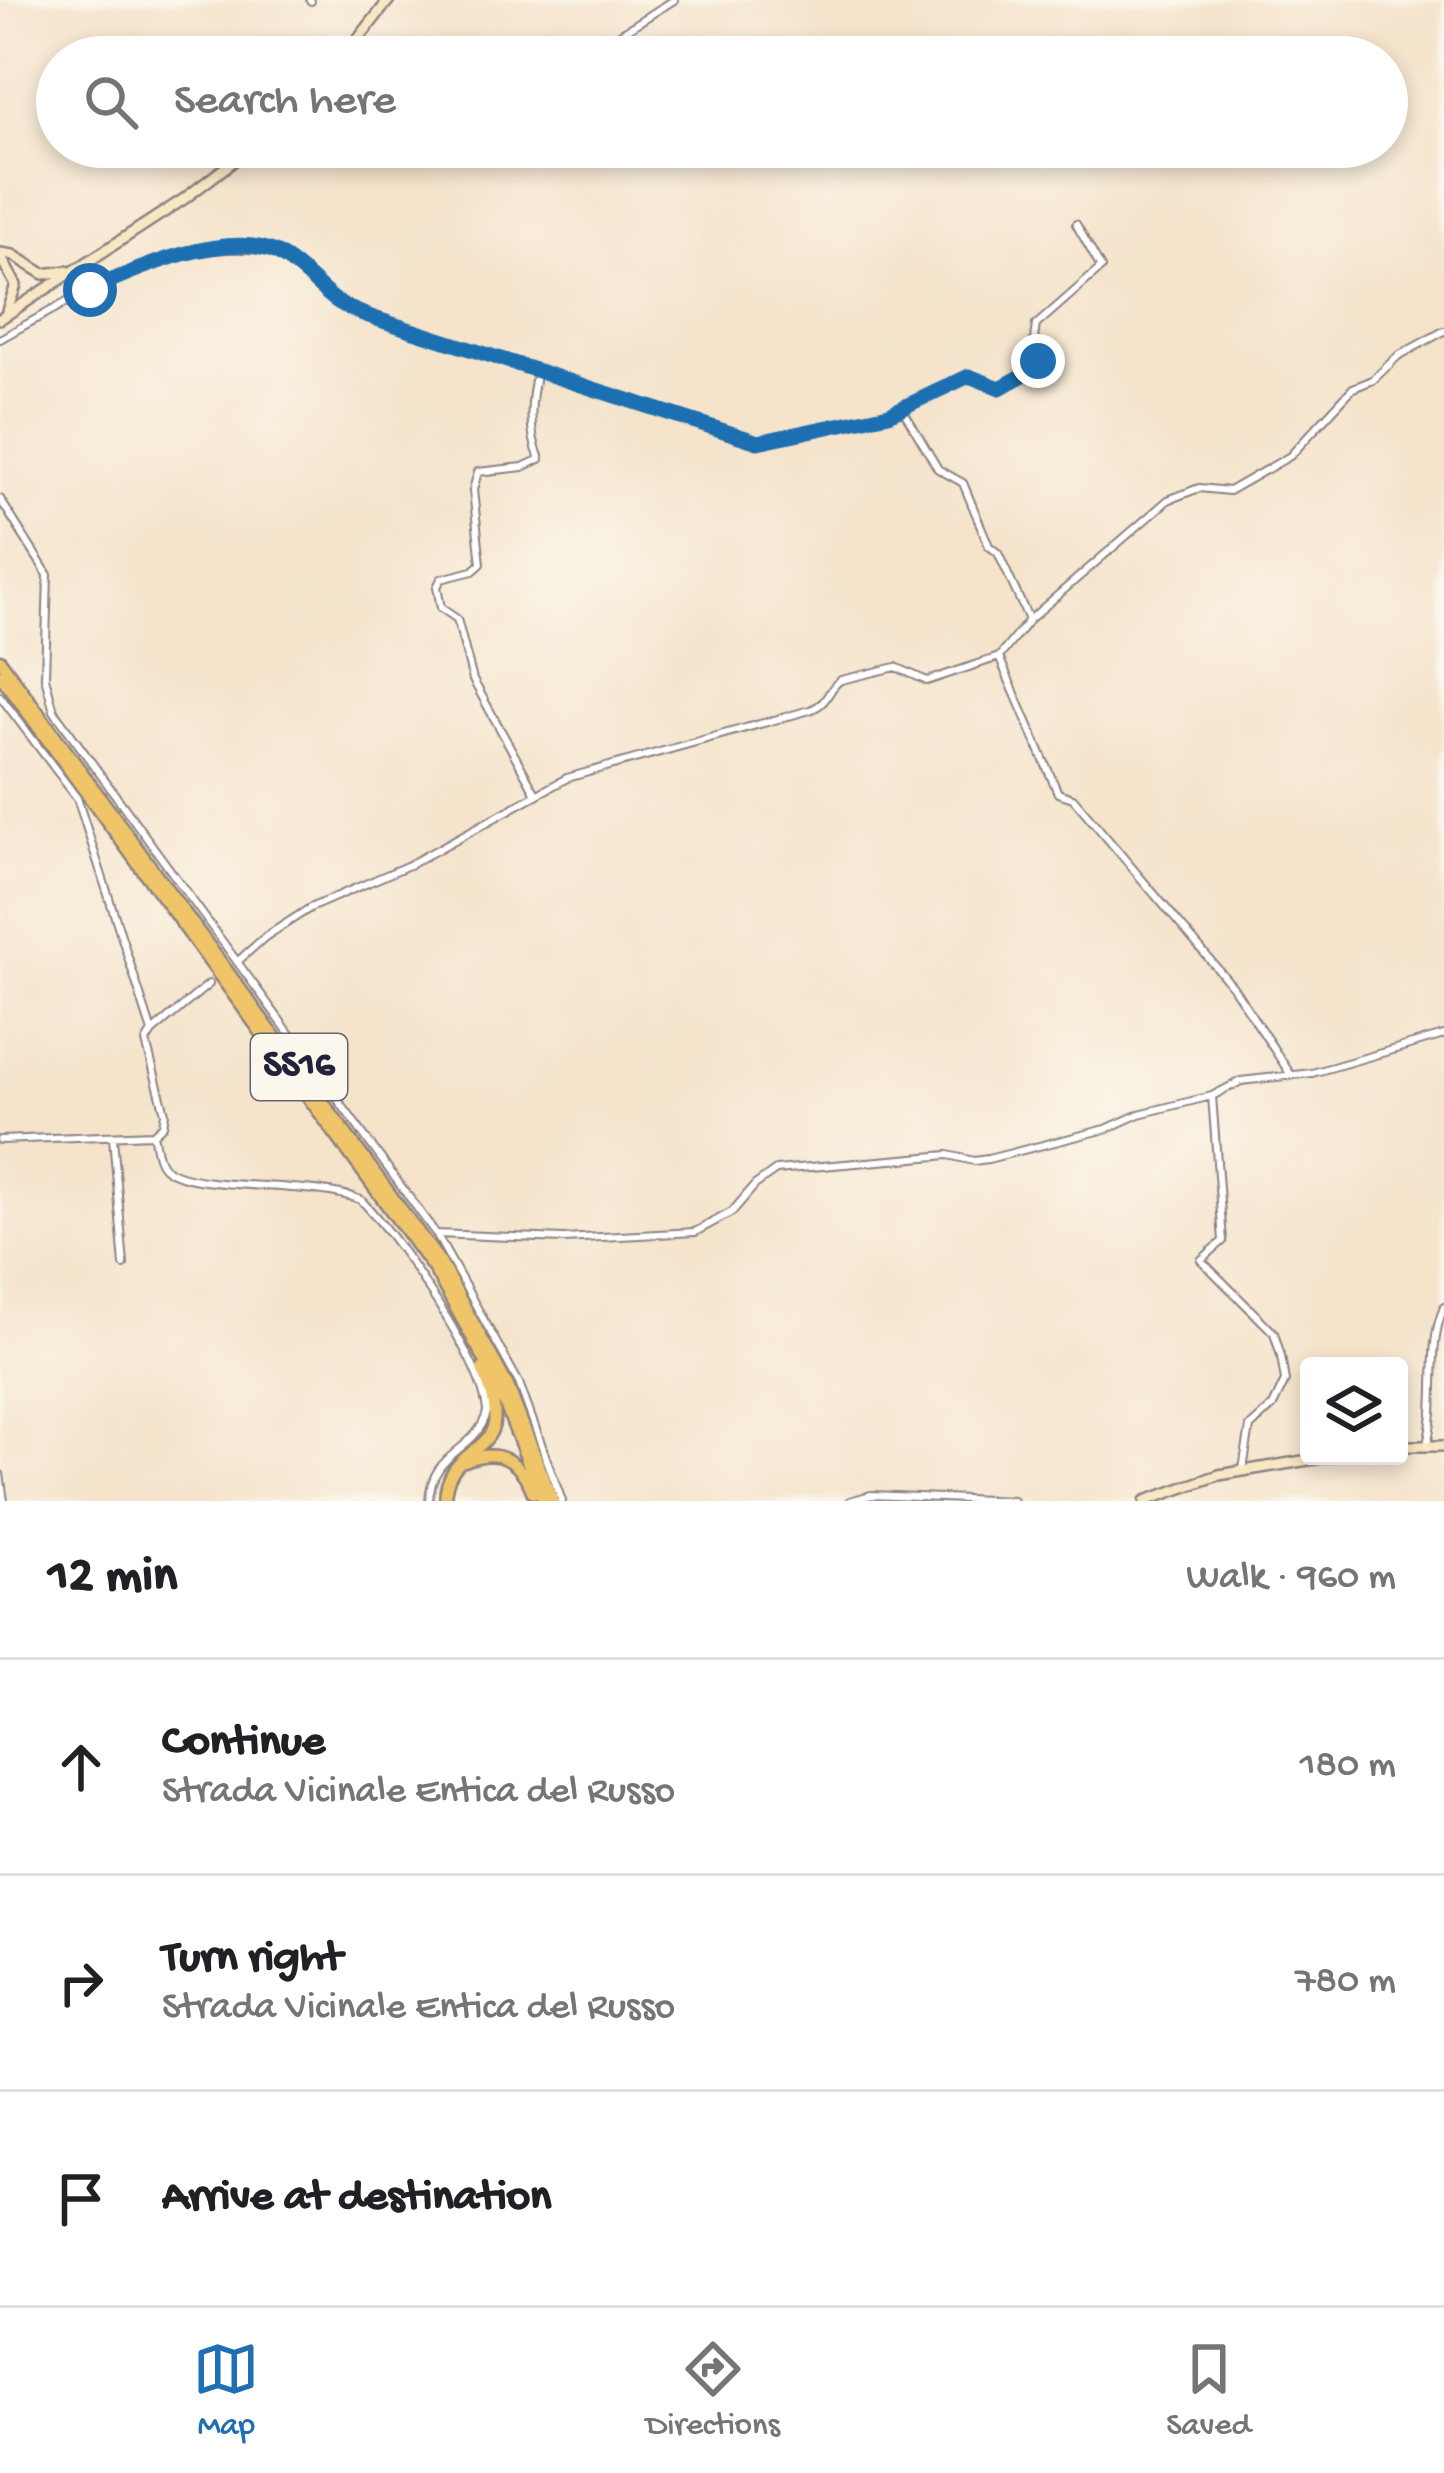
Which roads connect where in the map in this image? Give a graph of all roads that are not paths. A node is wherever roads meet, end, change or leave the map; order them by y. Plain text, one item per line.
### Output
1 (389, 0) edge
2 (674, 0) edge
3 (361, 36) edge
4 (617, 36) edge
5 (225, 168) edge
6 (1076, 224) dead end
7 (0, 255) edge
8 (83, 266) junction
9 (29, 268) junction
10 (16, 285) junction
11 (35, 296) junction
12 (2, 317) edge
13 (1444, 331) edge
14 (0, 339) edge
15 (538, 371) junction
16 (902, 408) junction
17 (0, 499) edge
18 (1029, 620) junction
19 (1000, 657) junction
20 (0, 660) edge
21 (0, 675) edge
22 (0, 696) edge
23 (536, 792) junction
24 (237, 962) junction
25 (209, 984) dead end
26 (152, 1032) junction
27 (1444, 1035) edge
28 (1291, 1075) junction
29 (1212, 1096) junction
30 (154, 1134) junction
31 (113, 1137) junction
32 (0, 1140) edge
33 (436, 1234) junction
34 (124, 1265) dead end
35 (1444, 1307) edge
36 (464, 1321) junction
37 (1427, 1444) junction
38 (1408, 1445) edge
39 (1444, 1445) edge
40 (462, 1462) junction
41 (1300, 1462) edge
42 (1243, 1472) junction
43 (0, 1474) edge
44 (4, 1501) edge
45 (429, 1501) edge
46 (445, 1501) edge
47 (540, 1501) edge
48 (553, 1501) edge
49 (562, 1501) edge
50 (850, 1501) edge
51 (1013, 1501) edge
52 (1145, 1501) edge

1 - 3 main road
2 - 4 street
5 - 8 main road
6 - 16 street
7 - 9 main road
7 - 10 main road
8 - 9 main road
8 - 11 main road
9 - 11 main road
10 - 11 main road
10 - 12 main road
11 - 12 main road
13 - 18 street
14 - 15 street
15 - 16 street
15 - 23 street
16 - 18 street
17 - 24 street
18 - 19 street
19 - 23 street
19 - 28 street
20 - 48 highway, SS16
21 - 36 highway, SS16
22 - 26 street
23 - 24 street
24 - 33 street
25 - 26 street
26 - 30 street
27 - 28 street
28 - 29 street
29 - 33 street
29 - 42 street
30 - 31 street
30 - 45 street
31 - 32 street
31 - 34 street
33 - 49 street
35 - 37 street
36 - 40 highway
36 - 47 highway, SS16
37 - 38 main road
37 - 39 main road
40 - 46 highway
40 - 47 highway
41 - 42 main road
42 - 52 main road
43 - 44 street
50 - 51 street

